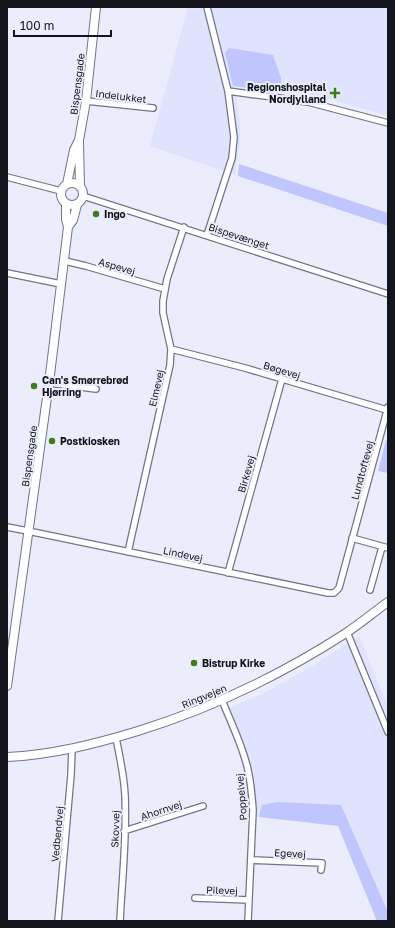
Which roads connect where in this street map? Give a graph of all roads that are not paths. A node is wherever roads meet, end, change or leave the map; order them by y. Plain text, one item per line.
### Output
1 (96, 7) edge
2 (207, 7) edge
3 (228, 91) junction
4 (86, 101) junction
5 (153, 108) dead end
6 (388, 122) edge
7 (79, 140) junction
8 (7, 177) edge
9 (68, 184) junction
10 (80, 186) junction
11 (61, 191) junction
12 (83, 196) junction
13 (66, 204) junction
14 (77, 205) junction
15 (184, 227) junction
16 (68, 228) junction
17 (207, 235) junction
18 (64, 261) junction
19 (7, 273) edge
20 (61, 284) junction
21 (165, 289) junction
22 (388, 294) edge
23 (170, 349) junction
24 (282, 379) junction
25 (49, 383) junction
26 (96, 389) dead end
27 (388, 408) edge
28 (7, 527) edge
29 (28, 530) junction
30 (352, 538) junction
31 (385, 548) edge
32 (128, 552) junction
33 (228, 573) junction
34 (370, 590) dead end
35 (334, 593) joint
36 (388, 602) edge
37 (347, 632) junction
38 (8, 660) edge
39 (7, 686) edge
40 (222, 700) junction
41 (388, 732) edge
42 (116, 738) junction
43 (72, 749) junction
44 (7, 757) edge
45 (203, 806) dead end
46 (124, 831) junction
47 (251, 860) junction
48 (322, 870) dead end
49 (195, 898) dead end
50 (249, 900) junction
51 (58, 921) edge
52 (120, 921) edge
53 (248, 921) edge

1 - 4 street, Bispensgade
2 - 3 street
3 - 6 street
3 - 17 street
4 - 5 street, Indelukket
4 - 7 street, Bispensgade
7 - 9 street, Bispensgade
7 - 10 street, Bispensgade
8 - 11 street
9 - 10 street
9 - 11 street
10 - 12 street
11 - 13 street
12 - 14 street
12 - 15 street, Bispevænget
13 - 14 street
13 - 16 street, Bispensgade
14 - 16 street, Bispensgade
15 - 17 street, Bispevænget
15 - 21 street, Elmevej
16 - 18 street, Bispensgade
17 - 22 street, Bispevænget
18 - 20 street, Bispensgade
18 - 21 street, Aspevej
19 - 20 street
20 - 25 street, Bispensgade
21 - 23 street, Elmevej
23 - 24 street, Bøgevej
23 - 32 street, Elmevej
24 - 27 street, Bøgevej
24 - 33 street, Birkevej
25 - 26 street
25 - 29 street, Bispensgade
27 - 30 street, Lundtoftevej
28 - 29 street, Lindevej
29 - 32 street, Lindevej
29 - 38 street, Bispensgade
30 - 31 street
30 - 35 street, Lundtoftevej
31 - 34 street
32 - 33 street, Lindevej
33 - 35 street, Lindevej
36 - 37 street, Ringvejen
37 - 40 street, Ringvejen
37 - 41 street
38 - 39 street, Bispensgade
40 - 42 street, Ringvejen
40 - 47 street, Poppelvej
42 - 43 street, Ringvejen
42 - 46 street, Skovvej
43 - 44 street, Ringvejen
43 - 51 street, Vedbendvej
45 - 46 street, Ahornvej
46 - 52 street, Skovvej
47 - 48 street, Egevej
47 - 50 street, Poppelvej
49 - 50 street, Pilevej
50 - 53 street, Poppelvej

